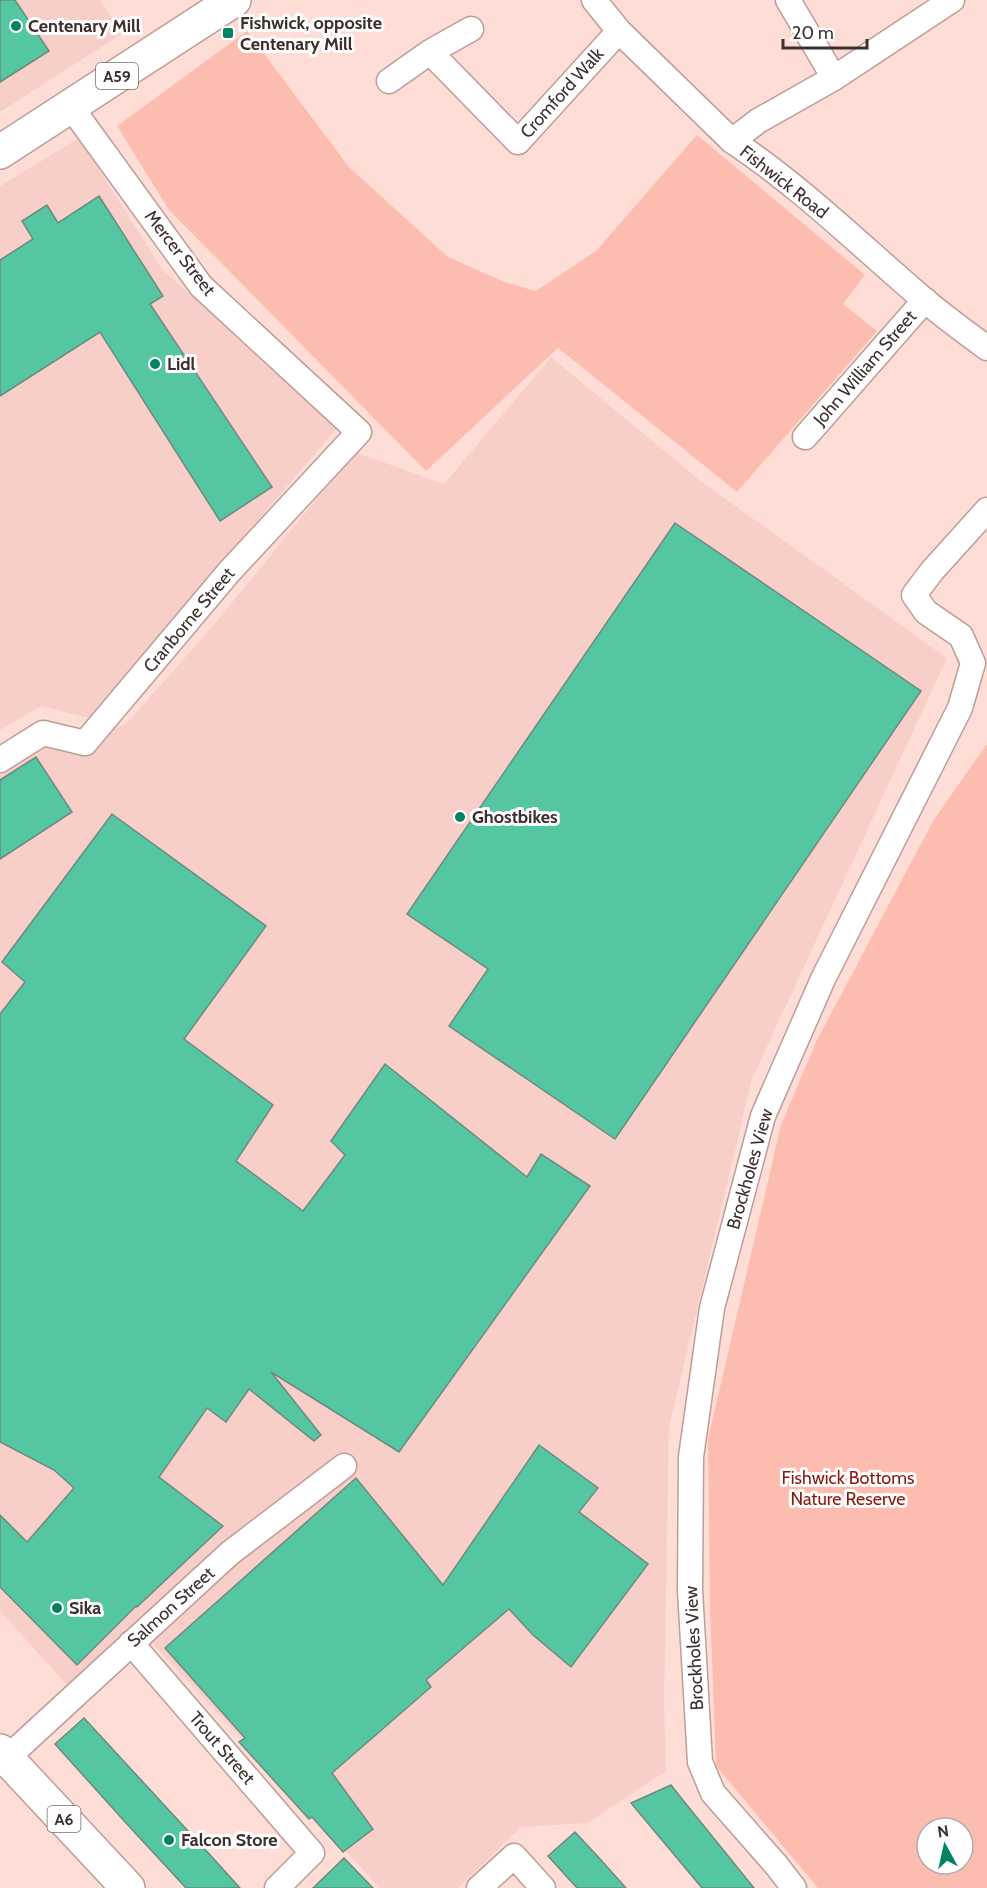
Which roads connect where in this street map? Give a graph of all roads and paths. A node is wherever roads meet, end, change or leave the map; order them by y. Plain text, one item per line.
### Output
1 (594, 0) edge
2 (788, 0) edge
3 (952, 0) edge
4 (216, 5) edge
5 (471, 29) dead end
6 (619, 31) junction
7 (430, 52) junction
8 (834, 78) junction
9 (389, 81) dead end
10 (71, 107) junction
11 (732, 141) junction
12 (0, 152) edge
13 (925, 300) junction
14 (987, 348) edge
15 (359, 432) joint
16 (805, 437) dead end
17 (987, 510) edge
18 (0, 760) edge
19 (344, 1466) dead end
20 (131, 1643) junction
21 (3, 1754) edge
22 (786, 1885) edge
23 (128, 1888) edge
24 (277, 1888) edge
25 (479, 1888) edge
26 (543, 1888) edge

1 - 6 street, Fishwick Road
2 - 8 street
3 - 8 street
4 - 10 highway, A59
5 - 7 street
6 - 7 street, Cromford Walk
6 - 11 street, Fishwick Road
7 - 9 street
8 - 11 street
10 - 12 highway, A59
10 - 15 street, Mercer Street
11 - 13 street, Fishwick Road
13 - 14 street, Fishwick Road
13 - 16 street, John William Street
15 - 18 street, Cranborne Street
17 - 22 street, Brockholes View
19 - 20 street, Salmon Street
20 - 21 street, Salmon Street
20 - 24 street, Trout Street
21 - 23 highway, A6
25 - 26 street

